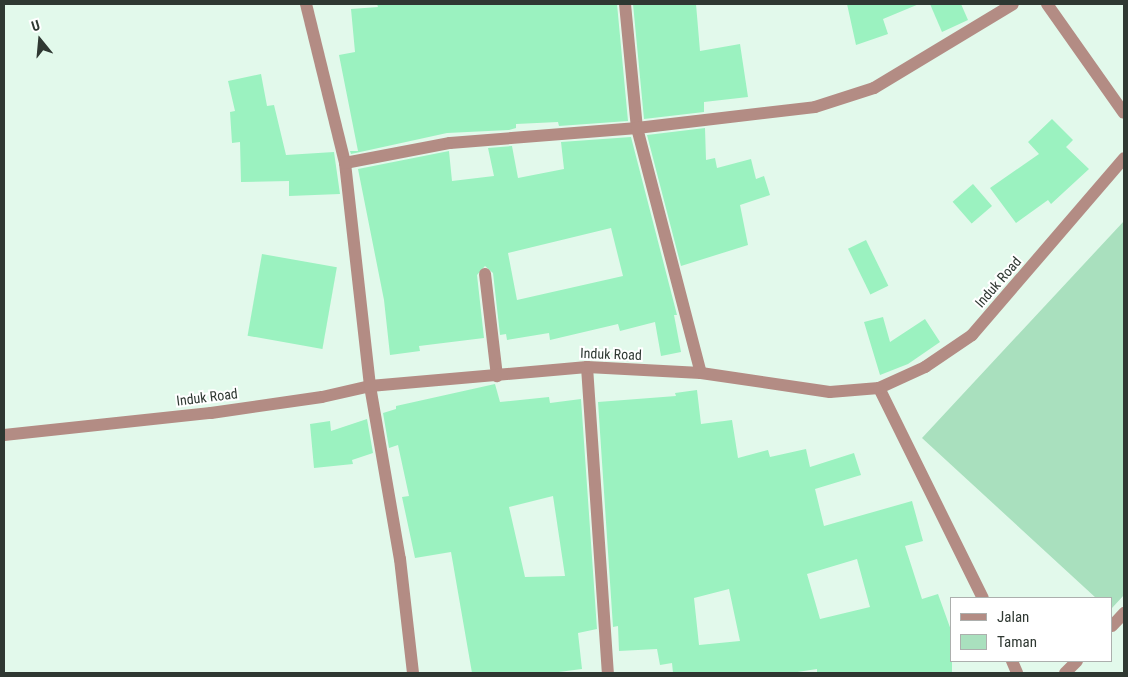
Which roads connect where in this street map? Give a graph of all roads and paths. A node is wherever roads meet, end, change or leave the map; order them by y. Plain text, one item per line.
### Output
1 (306, 4) edge
2 (625, 4) edge
3 (1013, 4) edge
4 (1047, 4) edge
5 (1124, 113) edge
6 (637, 128) junction
7 (1124, 158) edge
8 (345, 163) junction
9 (484, 274) dead end
10 (587, 367) junction
11 (701, 373) junction
12 (497, 376) junction
13 (370, 386) junction
14 (878, 388) junction
15 (4, 435) edge
16 (982, 597) edge
17 (1124, 613) edge
18 (1113, 625) edge
19 (1077, 662) edge
20 (413, 673) edge
21 (608, 673) edge
22 (1065, 673) edge

1 - 8 street
2 - 6 street
3 - 6 street
4 - 5 street
6 - 8 street
6 - 11 street
7 - 14 street, Induk Road
8 - 13 street
9 - 12 street
10 - 11 street, Induk Road
10 - 12 street, Induk Road
10 - 21 street
11 - 14 street, Induk Road
12 - 13 street, Induk Road
13 - 15 street, Induk Road
13 - 20 street
14 - 16 street
17 - 18 street
19 - 22 street

